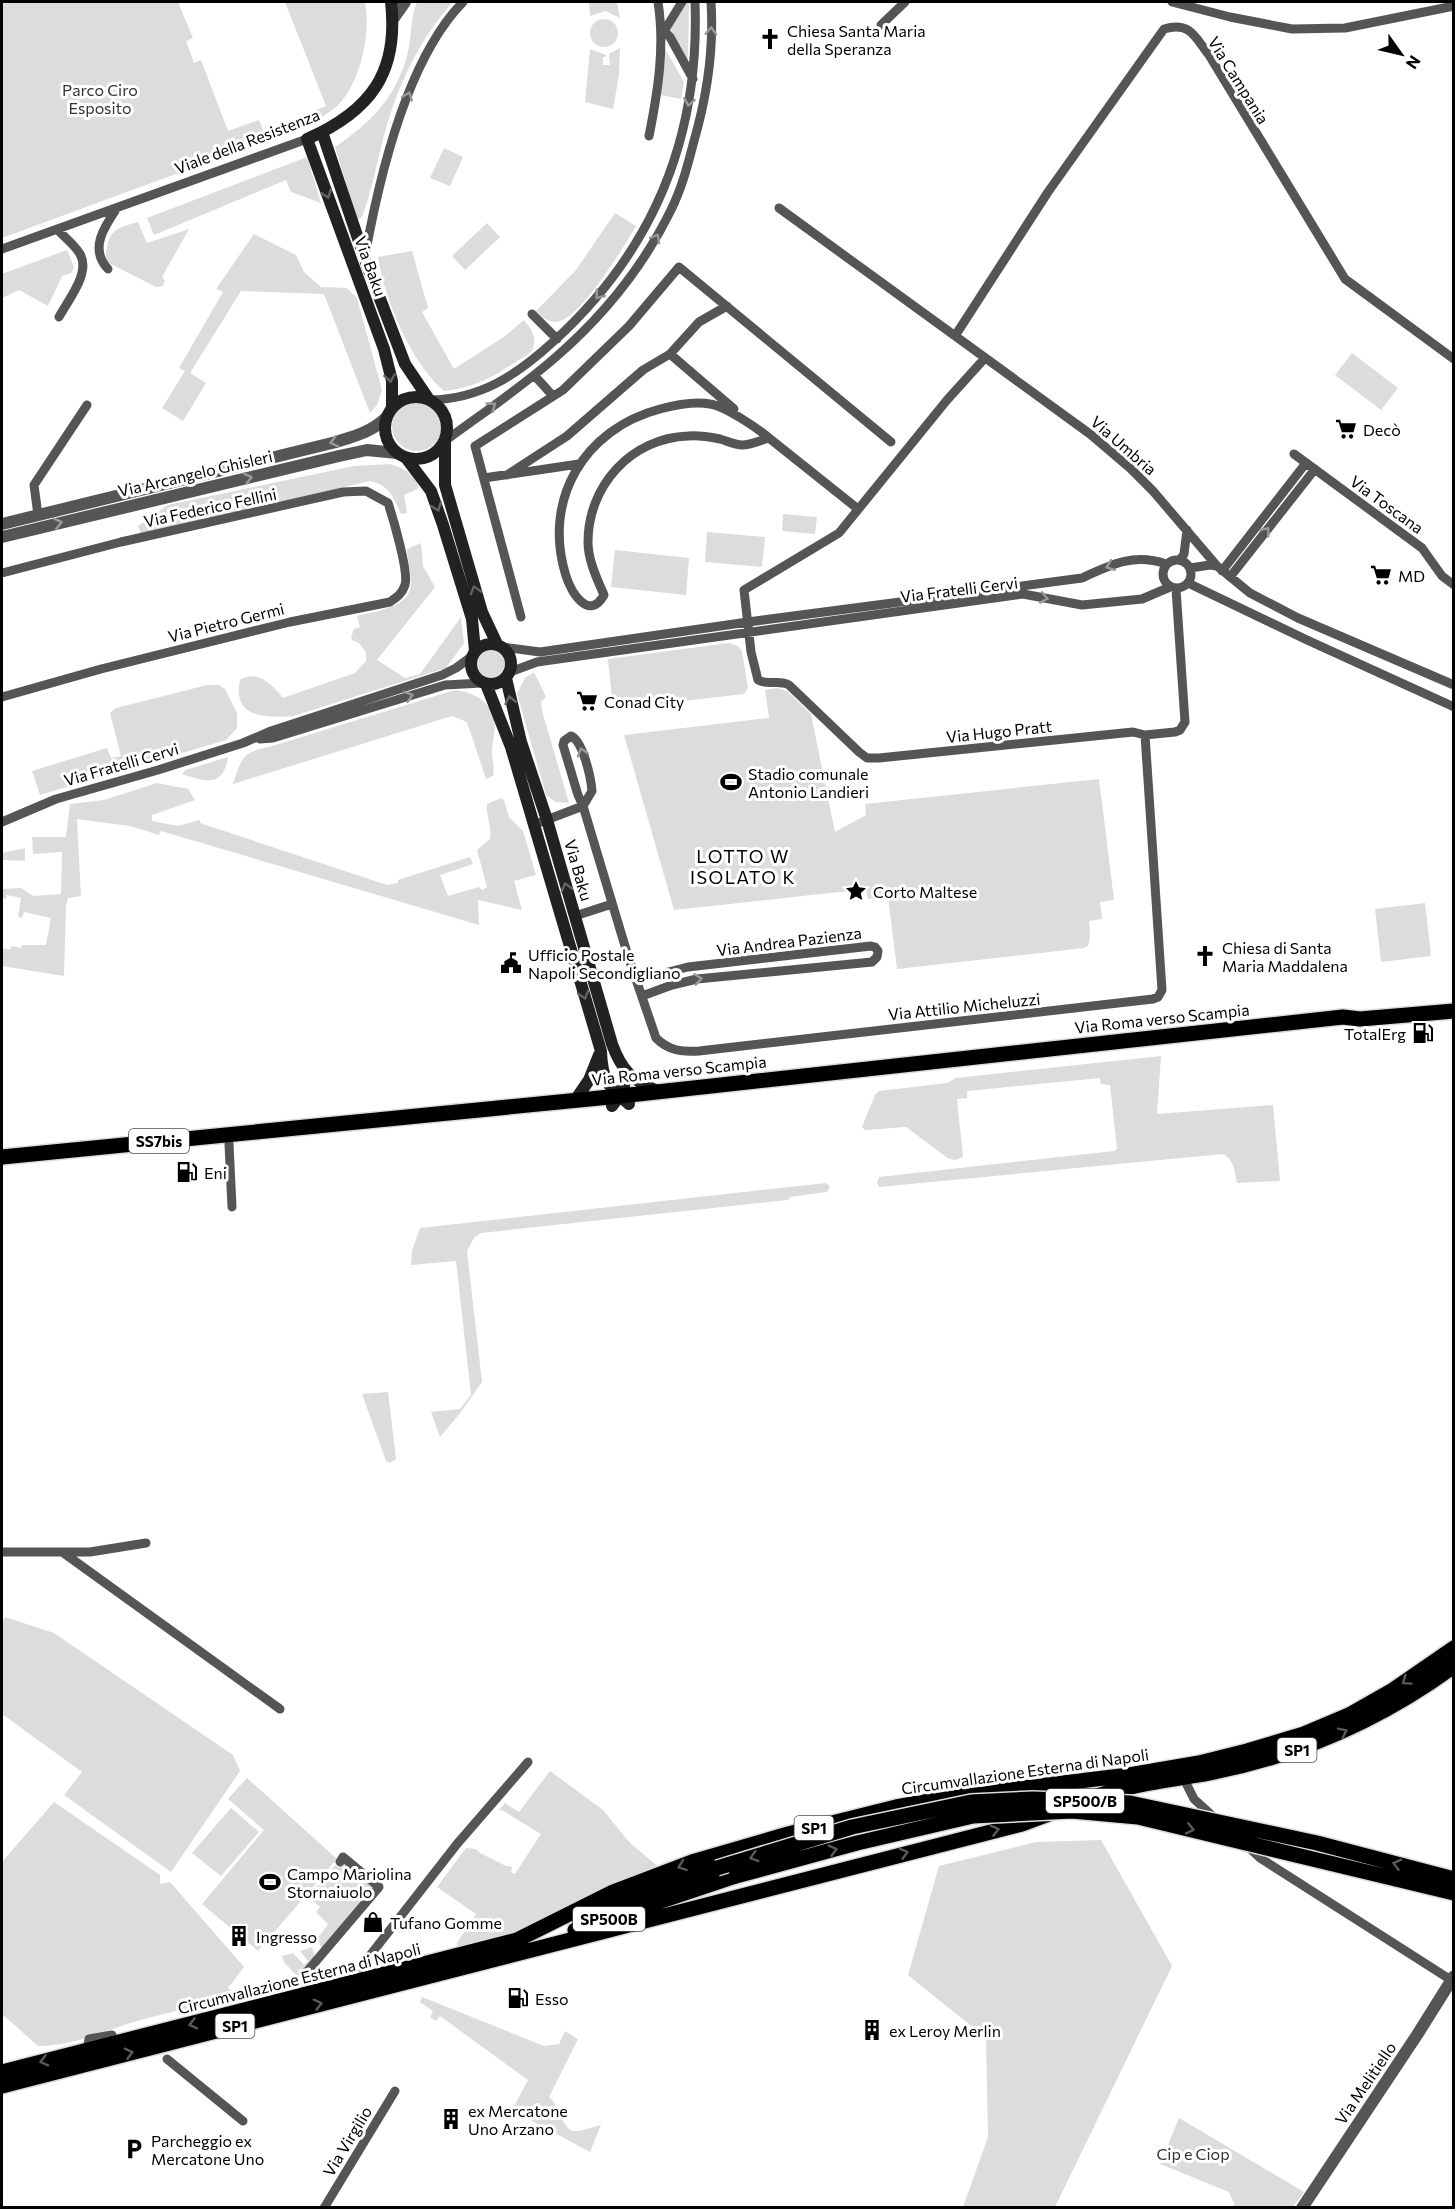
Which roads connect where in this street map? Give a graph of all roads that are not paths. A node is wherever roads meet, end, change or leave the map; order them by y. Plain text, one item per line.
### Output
1 (391, 2) edge
2 (405, 2) edge
3 (463, 2) edge
4 (658, 2) edge
5 (682, 2) edge
6 (695, 2) edge
7 (711, 2) edge
8 (905, 2) edge
9 (1172, 2) edge
10 (1454, 6) edge
11 (393, 19) junction
12 (881, 25) dead end
13 (662, 31) junction
14 (695, 64) junction
15 (710, 65) junction
16 (693, 79) junction
17 (321, 132) junction
18 (649, 136) dead end
19 (307, 139) junction
20 (118, 207) junction
21 (779, 208) dead end
22 (57, 229) junction
23 (2, 249) edge
24 (364, 258) junction
25 (624, 263) junction
26 (108, 269) dead end
27 (636, 270) junction
28 (727, 306) junction
29 (532, 314) dead end
30 (59, 317) dead end
31 (955, 336) junction
32 (557, 339) junction
33 (670, 354) junction
34 (985, 358) junction
35 (1454, 359) edge
36 (534, 375) junction
37 (553, 396) junction
38 (429, 399) junction
39 (87, 405) dead end
40 (389, 413) junction
41 (756, 428) junction
42 (769, 438) junction
43 (445, 441) junction
44 (891, 442) dead end
45 (1294, 454) dead end
46 (402, 456) junction
47 (1306, 463) junction
48 (579, 464) junction
49 (1315, 469) junction
50 (507, 474) junction
51 (484, 478) junction
52 (858, 509) junction
53 (38, 515) junction
54 (2, 524) edge
55 (1187, 530) junction
56 (2, 537) edge
57 (399, 538) joint
58 (1180, 560) junction
59 (1166, 564) junction
60 (1190, 568) junction
61 (1223, 572) junction
62 (2, 573) edge
63 (1188, 583) junction
64 (1454, 585) edge
65 (1173, 588) junction
66 (521, 617) dead end
67 (749, 626) junction
68 (500, 646) junction
69 (473, 654) junction
70 (508, 675) junction
71 (484, 683) junction
72 (1454, 685) edge
73 (2, 697) edge
74 (1454, 707) edge
75 (1145, 735) junction
76 (252, 740) junction
77 (583, 806) junction
78 (3, 820) edge
79 (547, 820) junction
80 (533, 824) junction
81 (612, 904) junction
82 (575, 916) junction
83 (637, 980) junction
84 (642, 996) junction
85 (1454, 1011) edge
86 (1360, 1019) junction
87 (601, 1051) junction
88 (624, 1069) junction
89 (657, 1091) junction
90 (576, 1099) junction
91 (620, 1103) junction
92 (229, 1139) junction
93 (2, 1157) edge
94 (2, 1167) edge
95 (232, 1207) dead end
96 (146, 1543) dead end
97 (2, 1552) edge
98 (66, 1554) junction
99 (1454, 1648) edge
100 (1454, 1666) edge
101 (280, 1709) dead end
102 (528, 1762) dead end
103 (1183, 1777) junction
104 (340, 1862) dead end
105 (717, 1868) joint
106 (736, 1876) joint
107 (1454, 1879) edge
108 (1454, 1893) edge
109 (517, 1940) junction
110 (481, 1961) junction
111 (361, 1967) dead end
112 (1452, 1978) edge
113 (306, 1982) dead end
114 (112, 2035) dead end
115 (87, 2050) junction
116 (167, 2059) dead end
117 (2, 2072) edge
118 (2, 2086) edge
119 (395, 2091) dead end
120 (243, 2121) dead end
121 (324, 2208) edge
122 (1302, 2208) edge

1 - 11 main road, Viale della Resistenza
2 - 11 street
24 -> 3 street, Via Baku
4 - 13 street
5 - 13 street
6 - 14 street
15 -> 7 street
8 - 12 street
9 - 10 street
11 - 17 main road, Viale della Resistenza
13 - 16 street
13 - 18 street
14 - 15 street
14 - 16 street
27 -> 15 street
16 -> 25 street
17 - 19 main road, Viale della Resistenza
17 - 24 main road, Via Baku
19 - 20 street, Viale della Resistenza
19 -> 40 main road, Via Baku
20 - 22 street, Viale della Resistenza
20 - 26 street
21 - 31 street, Via Umbria
22 - 23 street, Viale della Resistenza
22 - 30 street
24 - 38 main road, Via Baku
25 - 27 street
25 -> 32 street
27 - 36 street
28 - 33 street
28 - 37 street
28 - 44 street
29 - 32 street
31 - 34 street, Via Umbria
31 - 35 street, Via Campania
32 - 38 street
33 - 41 street
33 - 50 street
34 - 52 street
34 - 55 street, Via Umbria
36 - 37 street
43 -> 36 street
37 - 51 street
38 - 40 main road
38 - 43 main road
39 - 53 street
40 - 46 main road
40 -> 53 street, Via Arcangelo Ghisleri
41 - 42 street
41 - 48 street
42 - 48 street
42 - 52 street
43 - 46 main road
68 -> 43 main road
45 - 47 street, Via Toscana
56 -> 46 street, Via Arcangelo Ghisleri
46 -> 69 main road
47 - 49 street, Via Toscana
47 - 61 street
48 - 50 street
61 -> 49 street
49 - 64 street, Via Toscana
50 - 51 street
51 - 66 street
52 - 67 street
53 - 54 street, Via Arcangelo Ghisleri
55 - 58 street
55 - 61 street, Via Umbria
57 - 62 street, Via Federico Fellini
57 - 73 street, Via Pietro Germi
58 - 59 street
58 - 60 street
59 - 65 street
59 -> 67 street, Via Fratelli Cervi
60 - 61 street
60 - 63 street
61 - 72 street, Via Umbria
63 - 65 street
63 - 74 street
67 -> 65 street, Via Fratelli Cervi
65 - 75 street, Via Hugo Pratt
67 - 68 street, Via Fratelli Cervi
67 - 70 street, Via Fratelli Cervi
67 - 75 street, Via Hugo Pratt
68 - 69 main road
68 - 70 main road
69 - 71 main road
69 - 76 street, Via Fratelli Cervi
70 - 71 main road
79 -> 70 main road, Via Baku
76 -> 71 street, Via Fratelli Cervi
71 - 80 main road, Via Baku
75 - 84 street, Via Attilio Micheluzzi
76 - 78 street, Via Fratelli Cervi
77 -> 77 street, Via Attilio Micheluzzi
77 - 79 street
77 - 81 street, Via Attilio Micheluzzi
79 - 80 street
82 -> 79 main road, Via Baku
80 -> 87 main road, Via Baku
81 - 82 street
81 - 83 street, Via Attilio Micheluzzi
82 - 88 main road, Via Baku
83 - 84 street, Via Attilio Micheluzzi
84 -> 83 street, Via Andrea Pazienza
85 - 86 main road, Via Roma verso Scampia
86 - 89 main road, Via Roma verso Scampia
86 - 91 main road, Via Roma verso Scampia
87 - 90 main road
87 - 91 main road, Via Baku
88 - 89 main road, Via Baku
88 - 91 main road
89 - 91 main road, Via Roma verso Scampia
90 - 91 main road, Via Roma verso Scampia / SS7bis
90 - 92 main road, Via Roma verso Scampia / SS7bis
91 - 92 main road, Via Roma verso Scampia / SS7bis
92 - 93 main road, Via Roma verso Scampia / SS7bis
92 - 94 main road, Via Roma verso Scampia / SS7bis
92 - 95 street
96 - 98 street
97 - 98 street
98 - 101 street
99 -> 109 main road, Circumvallazione Esterna di Napoli / SP1
103 -> 100 main road, Circumvallazione Esterna di Napoli / SP1
102 - 111 street
110 -> 103 main road, Circumvallazione Esterna di Napoli / SP1
103 - 112 street
104 - 113 street
107 -> 105 main road, SP500/B, bridge
105 - 109 main road, SP500B
106 -> 108 main road, SP500/B, bridge
106 - 110 main road, SP500B
109 -> 115 main road, Circumvallazione Esterna di Napoli / SP1
118 -> 110 main road, Circumvallazione Esterna di Napoli / SP1
112 - 122 street, Via Melitiello
114 - 115 street
115 -> 117 main road, Circumvallazione Esterna di Napoli / SP1
116 - 120 street
119 - 121 street, Via Virgilio

